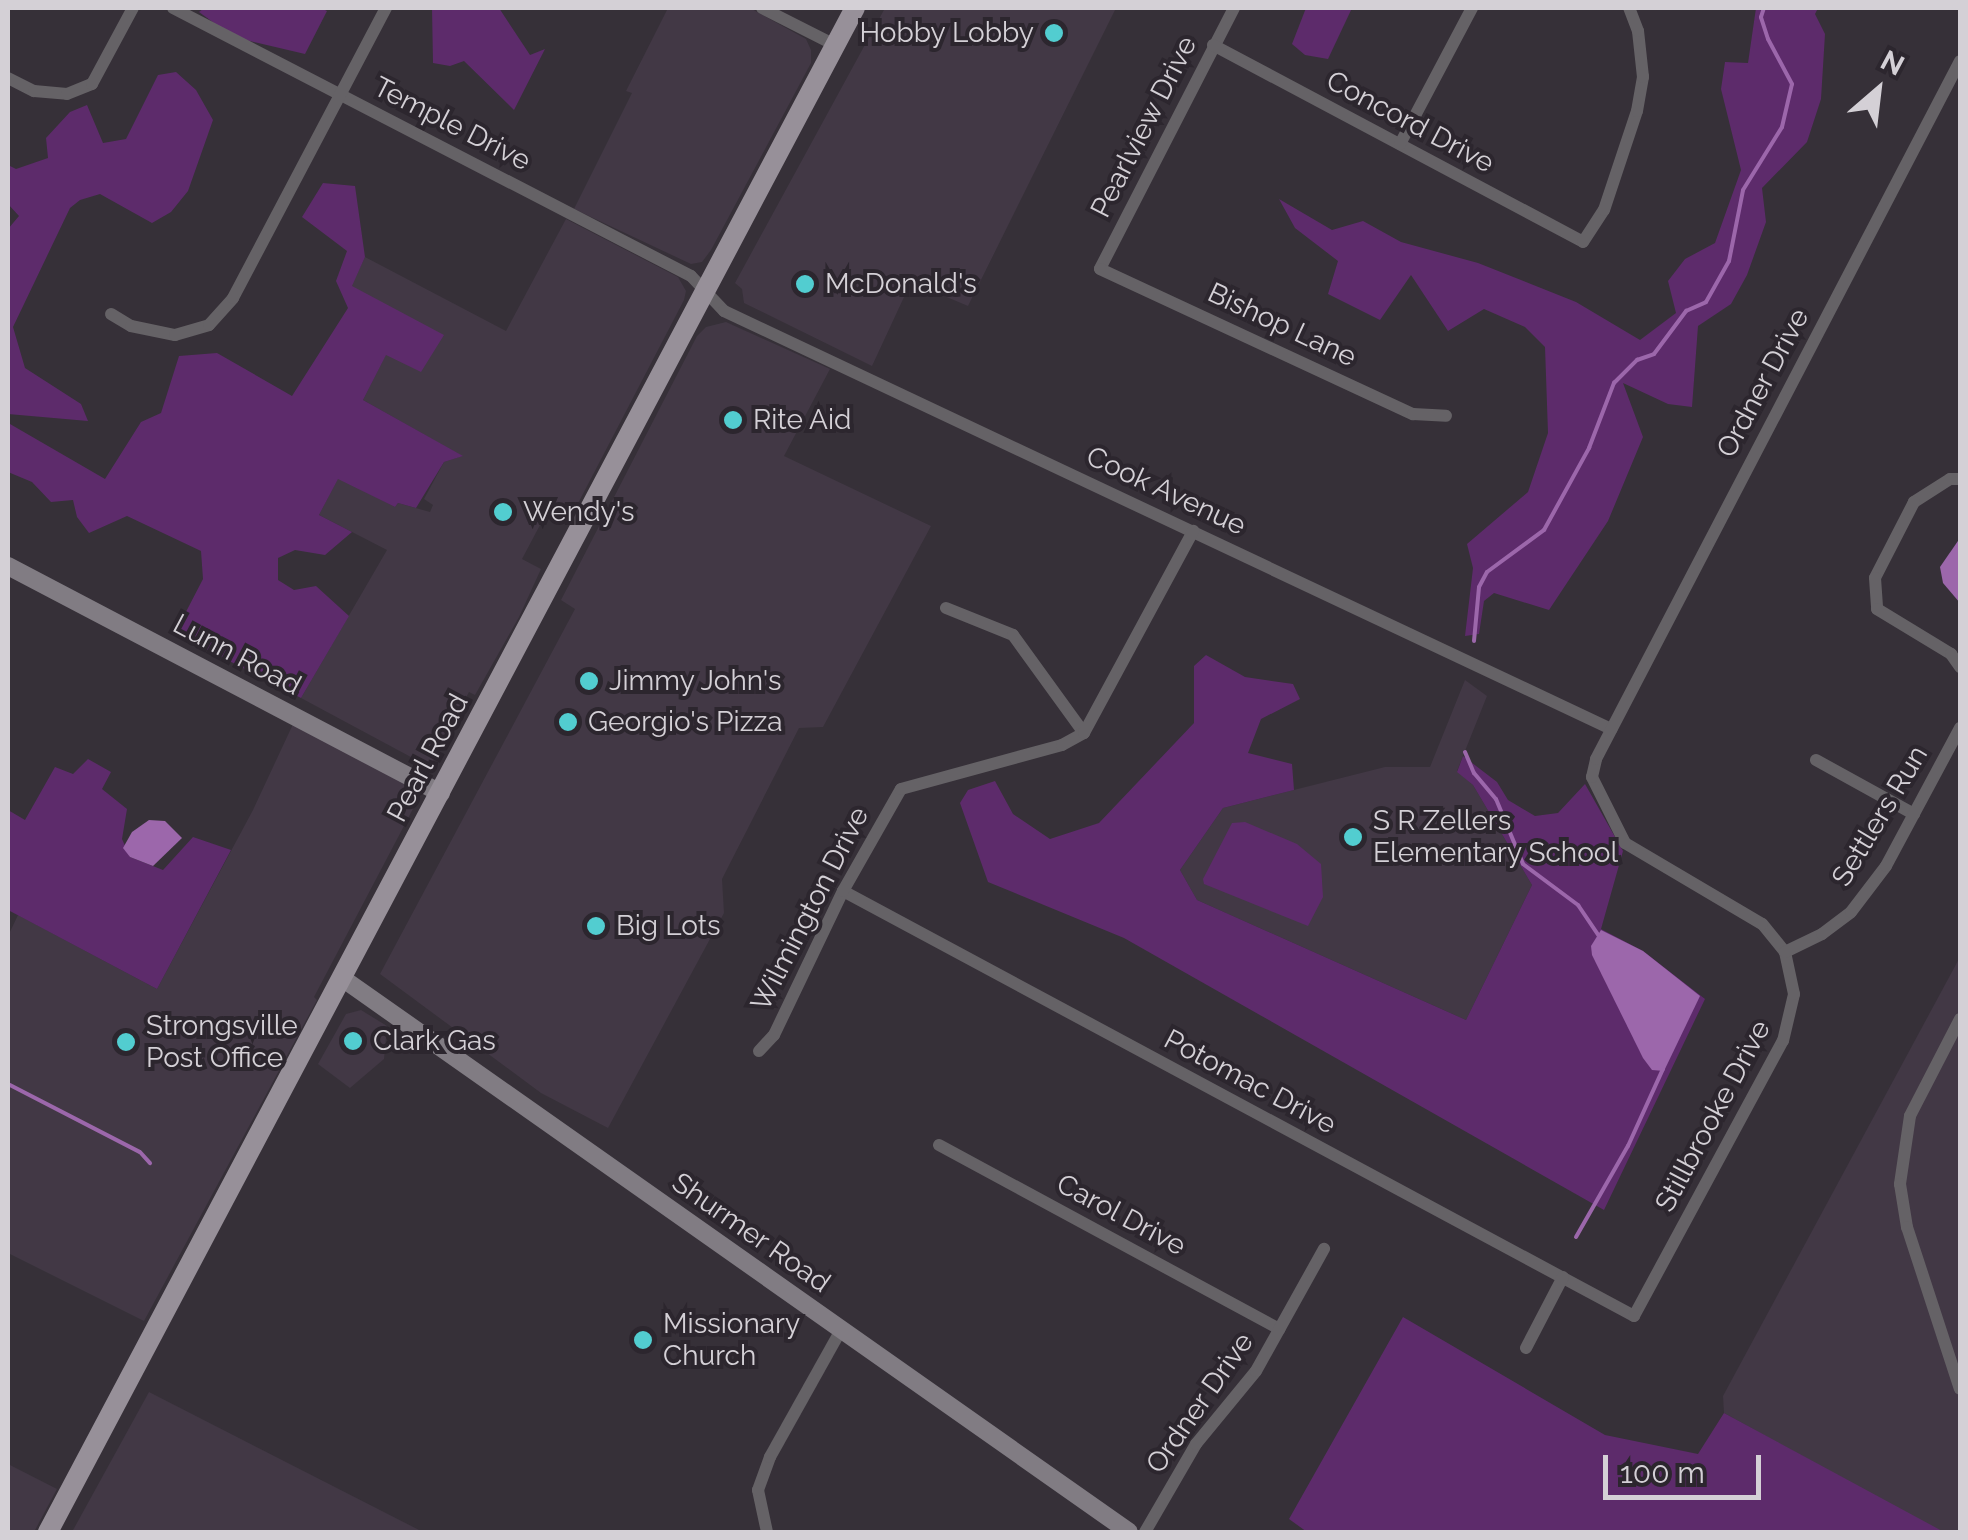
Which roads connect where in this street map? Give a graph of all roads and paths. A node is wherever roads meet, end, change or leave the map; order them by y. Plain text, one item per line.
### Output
1 (134, 8) edge
2 (173, 8) edge
3 (386, 8) edge
4 (762, 8) edge
5 (854, 8) edge
6 (1234, 8) edge
7 (1472, 8) edge
8 (1629, 8) edge
9 (834, 45) junction
10 (1213, 45) junction
11 (1960, 61) edge
12 (8, 78) edge
13 (342, 95) junction
14 (1400, 144) junction
15 (1100, 268) joint
16 (705, 290) junction
17 (111, 314) dead end
18 (1446, 416) dead end
19 (1960, 479) edge
20 (1193, 531) junction
21 (8, 566) edge
22 (946, 608) dead end
23 (1960, 667) edge
24 (1960, 728) edge
25 (1612, 729) junction
26 (1084, 733) junction
27 (1816, 760) dead end
28 (441, 793) junction
29 (1914, 814) junction
30 (843, 891) junction
31 (1785, 952) junction
32 (342, 978) junction
33 (1960, 1019) edge
34 (759, 1051) dead end
35 (939, 1145) dead end
36 (1324, 1249) dead end
37 (1563, 1277) junction
38 (1634, 1316) joint
39 (1280, 1329) junction
40 (841, 1330) junction
41 (1526, 1348) dead end
42 (1960, 1390) edge
43 (48, 1532) edge
44 (767, 1532) edge
45 (1129, 1532) edge
46 (1145, 1532) edge

1 - 12 street
2 - 13 street, Temple Drive
3 - 13 street
4 - 9 street
5 - 9 main road, Pearl Road
6 - 10 street, Pearlview Drive
7 - 14 street
8 - 14 street, Concord Drive
9 - 16 main road, Pearl Road
10 - 14 street, Concord Drive
10 - 15 street, Pearlview Drive
11 - 25 street, Ordner Drive
13 - 16 street, Temple Drive
13 - 17 street
15 - 18 street, Bishop Lane
16 - 20 street, Cook Avenue
16 - 28 main road, Pearl Road
19 - 23 street
20 - 25 street, Cook Avenue
20 - 26 street
21 - 28 street, Lunn Road
22 - 26 street
24 - 29 street, Settlers Run
25 - 31 street
26 - 30 street, Wilmington Drive
27 - 29 street
28 - 32 main road, Pearl Road
29 - 31 street, Settlers Run
30 - 34 street, Wilmington Drive
30 - 37 street, Potomac Drive
31 - 38 street, Stillbrooke Drive
32 - 40 street, Shurmer Road
32 - 43 main road, Pearl Road
33 - 42 street
35 - 39 street, Carol Drive
36 - 39 street, Ordner Drive
37 - 38 street, Potomac Drive
37 - 41 street
39 - 46 street, Ordner Drive
40 - 44 street
40 - 45 street, Shurmer Road

